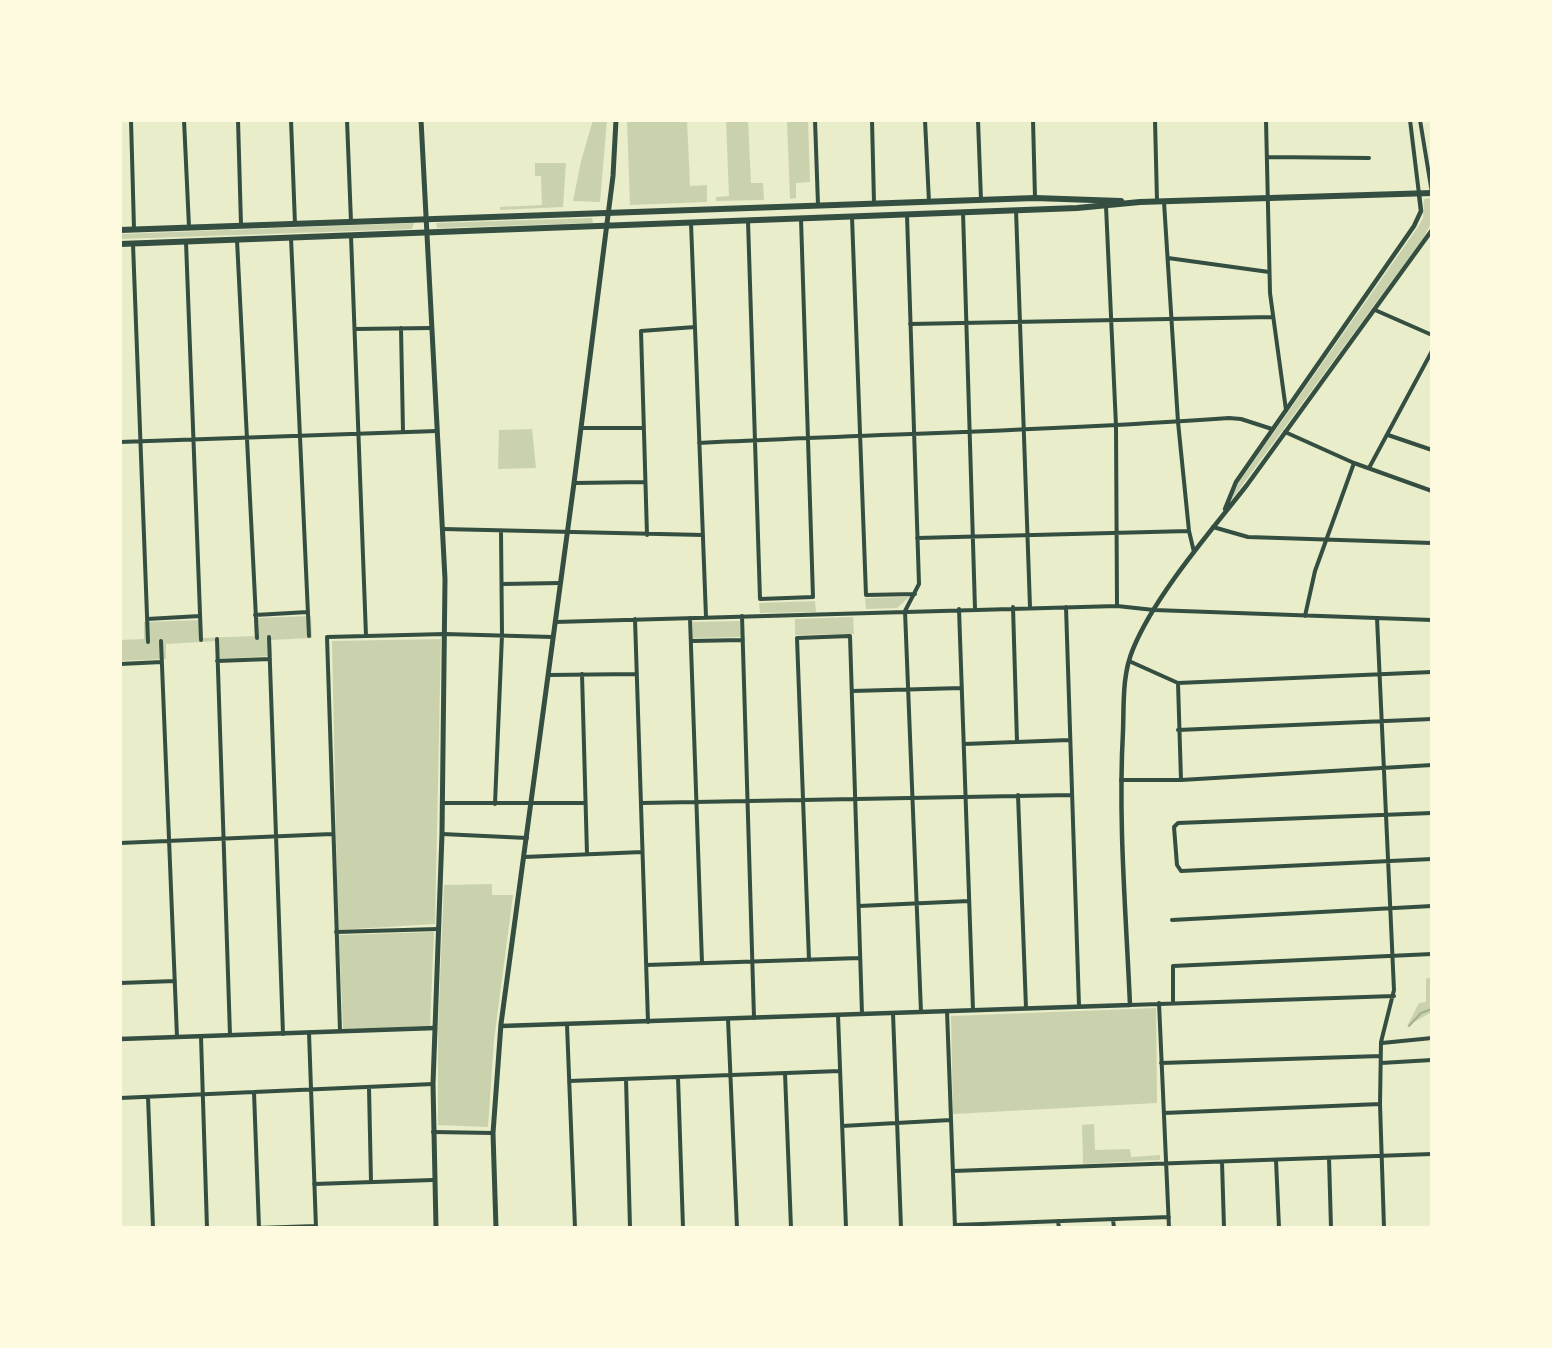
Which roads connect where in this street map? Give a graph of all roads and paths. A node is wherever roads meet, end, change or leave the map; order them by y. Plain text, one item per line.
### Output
1 (130, 120) edge
2 (184, 120) edge
3 (238, 120) edge
4 (291, 120) edge
5 (347, 120) edge
6 (422, 120) edge
7 (616, 120) edge
8 (815, 120) edge
9 (872, 120) edge
10 (925, 120) edge
11 (978, 120) edge
12 (1033, 120) edge
13 (1155, 120) edge
14 (1266, 120) edge
15 (1410, 120) edge
16 (1420, 120) edge
17 (1268, 157) junction
18 (1369, 158) dead end
19 (1432, 193) edge
20 (1419, 194) junction
21 (1035, 198) junction
22 (1269, 198) junction
23 (981, 200) junction
24 (929, 201) junction
25 (1140, 202) junction
26 (1161, 202) junction
27 (874, 203) junction
28 (818, 205) junction
29 (1106, 205) junction
30 (774, 207) junction
31 (1016, 210) junction
32 (963, 212) junction
33 (592, 213) junction
34 (607, 213) junction
35 (907, 214) junction
36 (840, 217) junction
37 (852, 217) junction
38 (426, 219) junction
39 (801, 219) junction
40 (747, 221) junction
41 (351, 222) junction
42 (691, 223) junction
43 (295, 224) junction
44 (242, 225) junction
45 (605, 226) junction
46 (189, 227) junction
47 (134, 229) junction
48 (120, 230) edge
49 (1432, 230) edge
50 (426, 232) junction
51 (351, 235) junction
52 (291, 237) junction
53 (237, 239) junction
54 (186, 241) junction
55 (133, 243) junction
56 (120, 244) edge
57 (1168, 258) junction
58 (1269, 272) junction
59 (1376, 310) junction
60 (1272, 317) junction
61 (1112, 318) junction
62 (1172, 318) junction
63 (1020, 321) junction
64 (967, 322) junction
65 (910, 324) junction
66 (695, 327) junction
67 (401, 328) junction
68 (431, 328) junction
69 (355, 329) junction
70 (1432, 335) edge
71 (1432, 351) edge
72 (1286, 410) junction
73 (1178, 422) junction
74 (1116, 426) junction
75 (644, 428) junction
76 (1024, 428) junction
77 (580, 429) junction
78 (1272, 429) junction
79 (970, 430) junction
80 (438, 431) junction
81 (403, 432) junction
82 (1285, 432) junction
83 (914, 433) junction
84 (359, 434) junction
85 (860, 435) junction
86 (1388, 435) junction
87 (300, 436) junction
88 (246, 438) junction
89 (808, 438) junction
90 (193, 440) junction
91 (755, 440) junction
92 (140, 441) junction
93 (120, 442) edge
94 (699, 443) junction
95 (1432, 450) edge
96 (1354, 463) junction
97 (1369, 468) junction
98 (645, 482) junction
99 (574, 483) junction
100 (1432, 490) edge
101 (1224, 512) junction
102 (1213, 527) junction
103 (443, 529) junction
104 (501, 531) junction
105 (1189, 531) junction
106 (1119, 533) junction
107 (567, 534) junction
108 (647, 535) junction
109 (703, 535) junction
110 (1028, 535) junction
111 (973, 536) junction
112 (917, 538) junction
113 (1325, 541) junction
114 (1432, 543) edge
115 (1194, 553) junction
116 (560, 583) junction
117 (502, 584) junction
118 (916, 594) junction
119 (1117, 606) junction
120 (1030, 607) junction
121 (1066, 607) junction
122 (1013, 608) junction
123 (959, 609) junction
124 (975, 609) junction
125 (1154, 610) junction
126 (905, 611) junction
127 (308, 612) junction
128 (255, 615) junction
129 (200, 616) junction
130 (742, 616) junction
131 (1305, 616) junction
132 (706, 617) junction
133 (147, 618) junction
134 (690, 618) junction
135 (1377, 618) junction
136 (634, 619) junction
137 (1432, 620) edge
138 (555, 622) junction
139 (445, 634) junction
140 (502, 635) junction
141 (309, 636) dead end
142 (366, 636) junction
143 (269, 637) dead end
144 (553, 637) junction
145 (256, 638) dead end
146 (217, 639) dead end
147 (201, 640) dead end
148 (743, 640) junction
149 (161, 641) dead end
150 (691, 641) junction
151 (148, 642) dead end
152 (270, 659) junction
153 (217, 661) junction
154 (1128, 661) junction
155 (162, 662) junction
156 (120, 664) edge
157 (1432, 672) edge
158 (582, 674) junction
159 (636, 674) junction
160 (1378, 674) junction
161 (547, 675) junction
162 (1178, 683) junction
163 (962, 688) junction
164 (908, 689) junction
165 (852, 691) junction
166 (1432, 719) edge
167 (1381, 722) junction
168 (1178, 730) junction
169 (1069, 740) junction
170 (1017, 742) junction
171 (964, 744) junction
172 (1432, 765) edge
173 (1383, 767) junction
174 (1120, 780) junction
175 (1181, 780) junction
176 (966, 795) junction
177 (1018, 795) junction
178 (1071, 795) junction
179 (913, 796) junction
180 (855, 797) junction
181 (803, 798) junction
182 (748, 800) junction
183 (696, 801) junction
184 (442, 803) junction
185 (585, 803) junction
186 (641, 803) junction
187 (495, 804) junction
188 (531, 805) junction
189 (1432, 813) edge
190 (1386, 815) junction
191 (332, 834) junction
192 (442, 834) junction
193 (278, 837) junction
194 (526, 838) junction
195 (223, 839) junction
196 (171, 841) junction
197 (120, 843) edge
198 (642, 852) junction
199 (587, 854) junction
200 (524, 857) junction
201 (1432, 859) edge
202 (1388, 861) junction
203 (969, 901) junction
204 (917, 903) junction
205 (859, 906) junction
206 (1432, 906) edge
207 (1390, 907) junction
208 (1172, 920) dead end
209 (438, 929) junction
210 (336, 932) junction
211 (1432, 954) edge
212 (1393, 957) junction
213 (860, 958) junction
214 (809, 960) junction
215 (753, 962) junction
216 (702, 963) junction
217 (646, 965) junction
218 (175, 981) junction
219 (120, 983) edge
220 (1394, 996) junction
221 (1159, 1003) junction
222 (1173, 1003) junction
223 (1130, 1005) junction
224 (1078, 1006) junction
225 (1026, 1008) junction
226 (973, 1010) junction
227 (947, 1011) junction
228 (921, 1012) junction
229 (893, 1013) junction
230 (862, 1014) junction
231 (838, 1015) junction
232 (754, 1018) junction
233 (728, 1019) junction
234 (648, 1022) junction
235 (567, 1025) junction
236 (501, 1026) junction
237 (435, 1028) junction
238 (340, 1031) junction
239 (309, 1033) junction
240 (284, 1034) junction
241 (230, 1035) junction
242 (201, 1036) junction
243 (177, 1037) junction
244 (1432, 1038) edge
245 (120, 1040) edge
246 (1382, 1043) junction
247 (1381, 1056) junction
248 (1432, 1060) edge
249 (1161, 1063) junction
250 (1381, 1063) junction
251 (840, 1071) junction
252 (785, 1073) junction
253 (731, 1075) junction
254 (678, 1077) junction
255 (626, 1079) junction
256 (569, 1081) junction
257 (433, 1084) junction
258 (369, 1088) junction
259 (311, 1090) junction
260 (254, 1092) junction
261 (203, 1095) junction
262 (148, 1096) junction
263 (120, 1098) edge
264 (1380, 1104) junction
265 (1164, 1113) junction
266 (951, 1120) junction
267 (897, 1123) junction
268 (842, 1126) junction
269 (433, 1132) junction
270 (492, 1133) junction
271 (1432, 1154) edge
272 (1381, 1156) junction
273 (1329, 1158) junction
274 (1276, 1160) junction
275 (1222, 1162) junction
276 (1166, 1164) junction
277 (953, 1171) junction
278 (433, 1180) junction
279 (371, 1182) junction
280 (314, 1184) junction
281 (1169, 1217) junction
282 (1113, 1219) junction
283 (1058, 1221) junction
284 (1006, 1226) edge
285 (288, 1227) edge
286 (316, 1227) edge
287 (955, 1227) edge
288 (153, 1228) edge
289 (207, 1228) edge
290 (258, 1228) edge
291 (436, 1228) edge
292 (496, 1228) edge
293 (575, 1228) edge
294 (630, 1228) edge
295 (683, 1228) edge
296 (737, 1228) edge
297 (791, 1228) edge
298 (846, 1228) edge
299 (902, 1228) edge
300 (1059, 1228) edge
301 (1114, 1228) edge
302 (1169, 1228) edge
303 (1224, 1228) edge
304 (1279, 1228) edge
305 (1331, 1228) edge
306 (1384, 1228) edge

1 - 47 street
2 - 46 street
3 - 44 street
4 - 43 street
5 - 41 street
6 - 38 main road
7 - 34 main road
8 - 28 street
9 - 27 street
10 - 24 street
11 - 23 street
12 - 21 street
13 - 26 street
14 - 17 street
15 - 20 street
16 - 19 street
17 - 18 street
17 - 22 street
19 - 20 main road
20 - 22 main road
20 - 72 street
21 - 23 main road
21 - 25 main road
22 - 26 main road
22 - 58 street
23 - 24 main road
24 - 27 main road
25 - 26 main road
25 - 29 main road
26 - 57 street
27 - 28 main road
27 - 36 main road
28 - 30 main road
29 - 31 main road
29 - 61 street
30 - 34 main road
30 - 40 main road
31 - 32 main road
31 - 63 street
32 - 35 main road
32 - 64 street
33 - 34 main road
33 - 38 main road
33 - 45 main road
34 - 45 main road
35 - 37 main road
35 - 65 street
36 - 37 main road
36 - 39 main road
37 - 85 street
38 - 41 main road
38 - 50 main road
39 - 40 main road
39 - 89 street
40 - 42 main road
40 - 91 street
41 - 43 main road
42 - 45 main road
42 - 66 street
43 - 44 main road
44 - 46 main road
45 - 50 main road
45 - 77 main road
46 - 47 main road
47 - 48 main road
49 - 59 street
50 - 51 main road
50 - 68 main road
51 - 52 main road
51 - 69 street
52 - 53 main road
52 - 87 street
53 - 54 main road
53 - 88 street
54 - 55 main road
54 - 90 street
55 - 56 main road
55 - 92 street
57 - 58 street
57 - 62 street
58 - 60 street
59 - 70 street
59 - 82 street
60 - 62 street
60 - 72 street
61 - 62 street
61 - 63 street
61 - 74 street
62 - 73 street
63 - 64 street
63 - 76 street
64 - 65 street
64 - 79 street
65 - 83 street
66 - 75 street
66 - 94 street
67 - 68 street
67 - 69 street
67 - 81 street
68 - 80 main road
69 - 84 street
71 - 86 street
72 - 78 street
73 - 74 street
73 - 78 street
73 - 105 street
74 - 76 street
74 - 106 street
75 - 77 street
75 - 98 street
76 - 79 street
76 - 110 street
77 - 99 main road
78 - 101 street
79 - 83 street
79 - 111 street
80 - 81 street
80 - 103 main road
81 - 84 street
82 - 96 street
82 - 101 street
83 - 85 street
83 - 112 street
84 - 87 street
84 - 142 street
85 - 89 street
85 - 118 street
86 - 95 street
86 - 97 street
87 - 88 street
87 - 127 street
88 - 90 street
88 - 128 street
89 - 91 street
89 - 91 street
90 - 92 street
90 - 129 street
91 - 94 street
92 - 93 street
92 - 133 street
94 - 109 street
96 - 97 street
96 - 113 street
97 - 100 street
98 - 99 street
98 - 108 street
99 - 107 main road
101 - 102 street
102 - 113 street
102 - 115 street
103 - 104 street
103 - 139 main road
104 - 107 street
104 - 117 street
105 - 106 street
105 - 115 street
106 - 110 street
106 - 119 street
107 - 108 street
107 - 116 main road
108 - 109 street
109 - 132 street
110 - 111 street
110 - 120 street
111 - 112 street
111 - 124 street
112 - 118 street
113 - 114 street
113 - 131 street
115 - 125 street
116 - 117 street
116 - 138 main road
117 - 140 street
118 - 126 street
119 - 121 street
119 - 125 street
120 - 121 street
120 - 122 street
121 - 169 street
122 - 124 street
122 - 170 street
123 - 124 street
123 - 126 street
123 - 163 street
125 - 131 street
125 - 154 street
126 - 130 street
126 - 164 street
127 - 128 street
127 - 141 street
128 - 145 street
129 - 133 street
129 - 147 street
130 - 132 street
130 - 148 street
131 - 135 street
132 - 134 street
133 - 151 street
134 - 136 street
134 - 150 street
135 - 137 street
135 - 160 street
136 - 138 street
136 - 159 street
138 - 144 main road
139 - 140 street
139 - 142 street
139 - 184 main road
140 - 144 street
140 - 187 street
142 - 191 street
143 - 152 street
144 - 161 main road
146 - 153 street
148 - 150 street
148 - 182 street
149 - 155 street
150 - 183 street
152 - 153 street
152 - 193 street
153 - 195 street
154 - 162 street
154 - 174 street
155 - 156 street
155 - 196 street
157 - 160 street
158 - 159 street
158 - 161 street
158 - 185 street
159 - 186 street
160 - 162 street
160 - 167 street
161 - 188 main road
162 - 168 street
163 - 164 street
163 - 171 street
164 - 165 street
164 - 179 street
165 - 180 street
165 - 181 street
166 - 167 street
167 - 168 street
167 - 173 street
168 - 175 street
169 - 170 street
169 - 178 street
170 - 171 street
171 - 176 street
172 - 173 street
173 - 175 street
173 - 190 street
174 - 175 street
174 - 223 street
176 - 177 street
176 - 179 street
176 - 203 street
177 - 178 street
177 - 225 street
178 - 224 street
179 - 180 street
179 - 204 street
180 - 181 street
180 - 205 street
181 - 182 street
181 - 214 street
182 - 183 street
182 - 215 street
183 - 186 street
183 - 216 street
184 - 187 street
184 - 192 main road
185 - 188 street
185 - 199 street
186 - 198 street
187 - 188 street
188 - 194 main road
189 - 190 street
190 - 202 street
190 - 202 street
191 - 193 street
191 - 210 street
192 - 194 street
192 - 209 main road
193 - 195 street
193 - 240 street
194 - 200 main road
195 - 196 street
195 - 241 street
196 - 197 street
196 - 218 street
198 - 199 street
198 - 217 street
199 - 200 street
200 - 236 main road
201 - 202 street
202 - 207 street
203 - 204 street
203 - 226 street
204 - 205 street
204 - 228 street
205 - 213 street
206 - 207 street
207 - 208 street
207 - 212 street
209 - 210 street
209 - 237 main road
210 - 238 street
211 - 212 street
212 - 220 street
212 - 222 street
213 - 214 street
213 - 230 street
214 - 215 street
215 - 216 street
215 - 232 street
216 - 217 street
217 - 234 street
218 - 219 street
218 - 243 street
220 - 222 street
220 - 246 street
221 - 222 street
221 - 223 street
221 - 249 street
223 - 224 street
224 - 225 street
225 - 226 street
226 - 227 street
227 - 228 street
227 - 266 street
228 - 229 street
229 - 230 street
229 - 267 street
230 - 231 street
231 - 232 street
231 - 251 street
232 - 233 street
233 - 234 street
233 - 253 street
234 - 235 street
235 - 236 street
235 - 256 street
236 - 270 main road
237 - 238 street
237 - 257 main road
238 - 239 street
239 - 240 street
239 - 259 street
240 - 241 street
241 - 242 street
242 - 243 street
242 - 261 street
243 - 245 street
244 - 246 street
246 - 247 street
247 - 249 street
247 - 250 street
248 - 250 street
249 - 265 street
250 - 264 street
251 - 252 street
251 - 268 street
252 - 253 street
252 - 297 street
253 - 254 street
253 - 296 street
254 - 255 street
254 - 295 street
255 - 256 street
255 - 294 street
256 - 293 street
257 - 258 street
257 - 269 main road
258 - 259 street
258 - 279 street
259 - 260 street
259 - 280 street
260 - 261 street
260 - 290 street
261 - 262 street
261 - 289 street
262 - 263 street
262 - 288 street
264 - 265 street
264 - 272 street
265 - 276 street
266 - 267 street
266 - 277 street
267 - 268 street
267 - 299 street
268 - 298 street
269 - 270 street
269 - 278 main road
270 - 292 main road
271 - 272 street
272 - 273 street
272 - 306 street
273 - 274 street
273 - 305 street
274 - 275 street
274 - 304 street
275 - 276 street
275 - 303 street
276 - 277 street
276 - 281 street
277 - 287 street
278 - 279 street
278 - 291 main road
279 - 280 street
280 - 286 street
281 - 282 street
281 - 302 street
282 - 283 street
282 - 301 street
283 - 284 street
283 - 300 street
284 - 287 street
285 - 286 street
285 - 290 street

